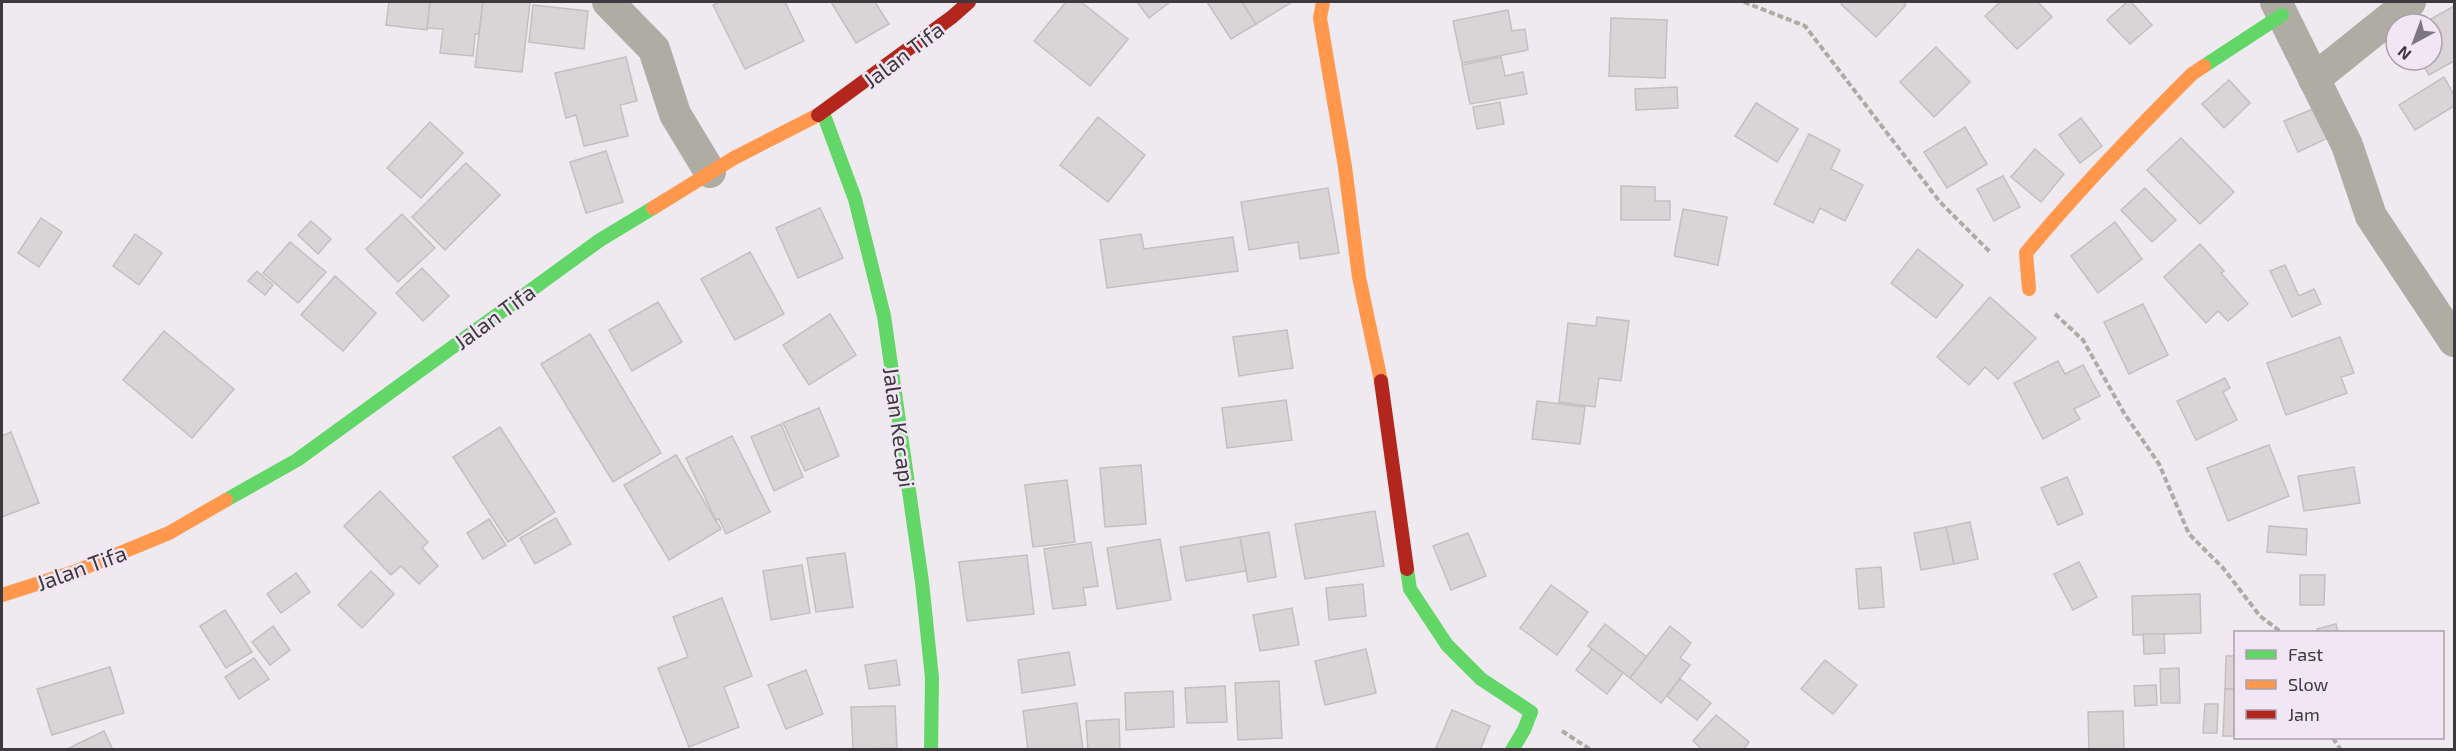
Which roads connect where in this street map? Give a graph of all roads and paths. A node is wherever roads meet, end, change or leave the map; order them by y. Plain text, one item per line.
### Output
1 (608, 2) edge
2 (969, 2) edge
3 (1323, 2) edge
4 (2410, 2) edge
5 (2279, 8) edge
6 (2314, 79) junction
7 (823, 113) junction
8 (710, 172) junction
9 (2029, 289) dead end
10 (2454, 341) edge
11 (2, 595) edge
12 (931, 750) edge
13 (1512, 750) edge

1 - 8 street
2 - 7 street, Jalan Tifa
3 - 13 street
4 - 6 street
5 - 6 street
5 - 9 street
6 - 10 street
7 - 8 street, Jalan Tifa
7 - 12 street, Jalan Kecapi
8 - 11 street, Jalan Tifa

